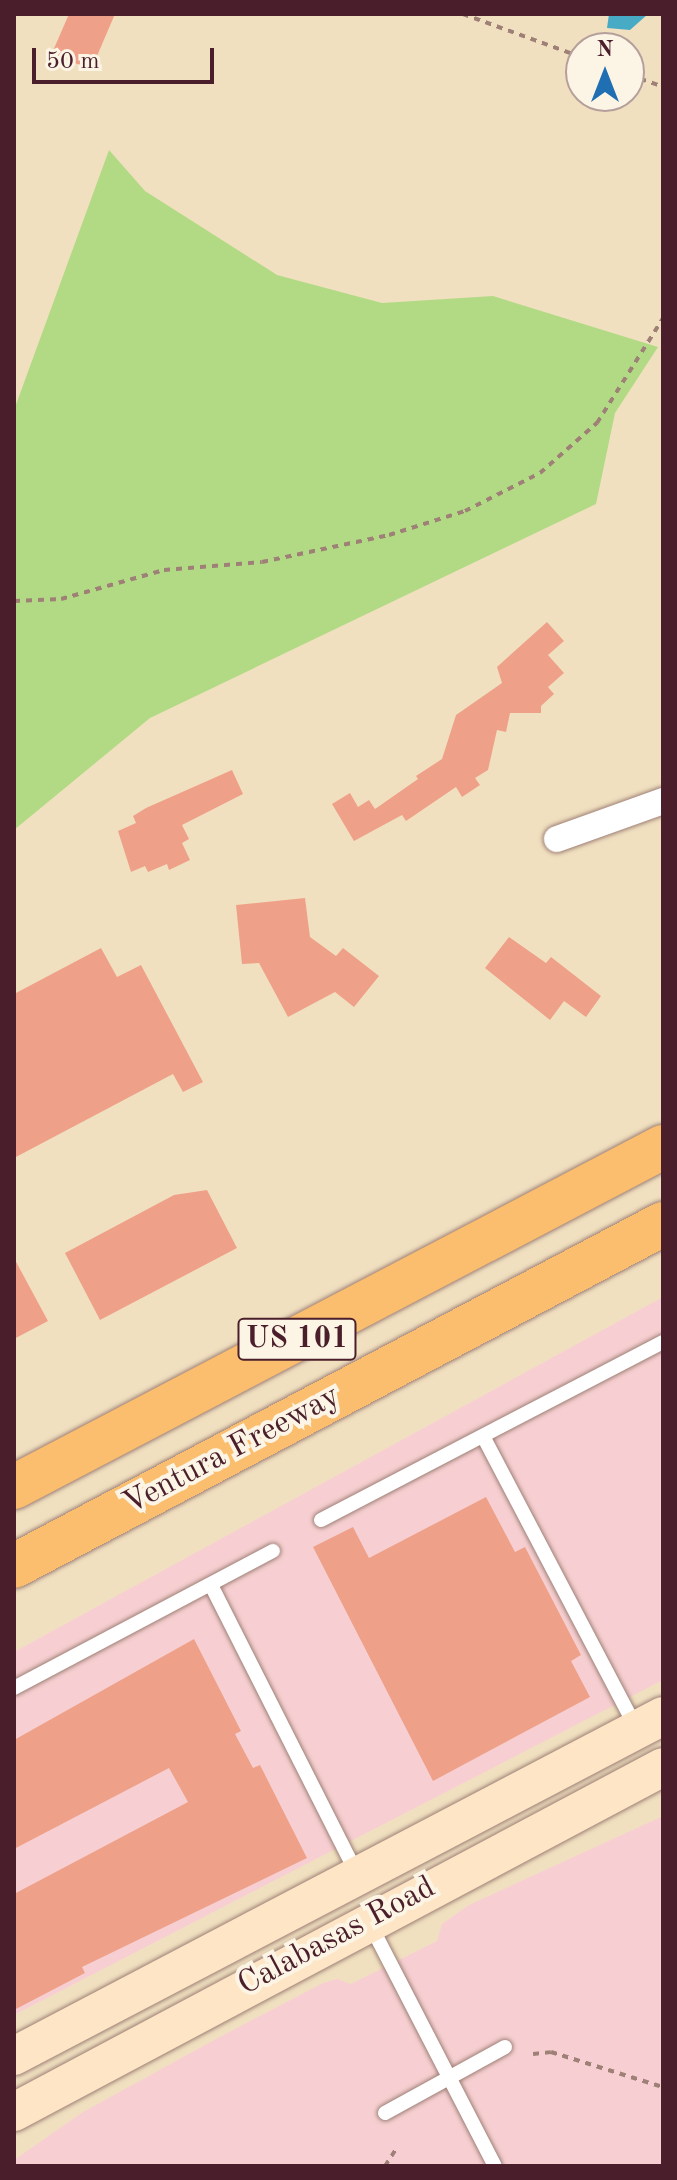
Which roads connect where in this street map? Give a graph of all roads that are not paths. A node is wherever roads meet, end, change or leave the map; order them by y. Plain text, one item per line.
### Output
1 (663, 801) edge
2 (557, 839) dead end
3 (663, 1147) edge
4 (663, 1224) edge
5 (663, 1342) edge
6 (484, 1438) junction
7 (14, 1487) edge
8 (321, 1520) dead end
9 (273, 1551) dead end
10 (14, 1566) edge
11 (211, 1585) junction
12 (14, 1688) edge
13 (650, 1722) edge
14 (663, 1767) edge
15 (354, 1880) junction
16 (368, 1920) junction
17 (505, 2047) dead end
18 (14, 2056) edge
19 (450, 2077) junction
20 (14, 2112) edge
21 (385, 2113) dead end
22 (495, 2166) edge

1 - 2 street
3 - 7 highway, US 101
4 - 10 highway, Ventura Freeway / US 101
5 - 6 lane
6 - 8 lane
6 - 13 lane
9 - 11 lane
11 - 12 lane
11 - 15 lane
13 - 15 main road, Calabasas Road
14 - 16 main road, Calabasas Road
15 - 16 main road
15 - 18 main road, Calabasas Road
16 - 19 lane
16 - 20 main road, Calabasas Road
17 - 19 lane
19 - 21 lane
19 - 22 lane

